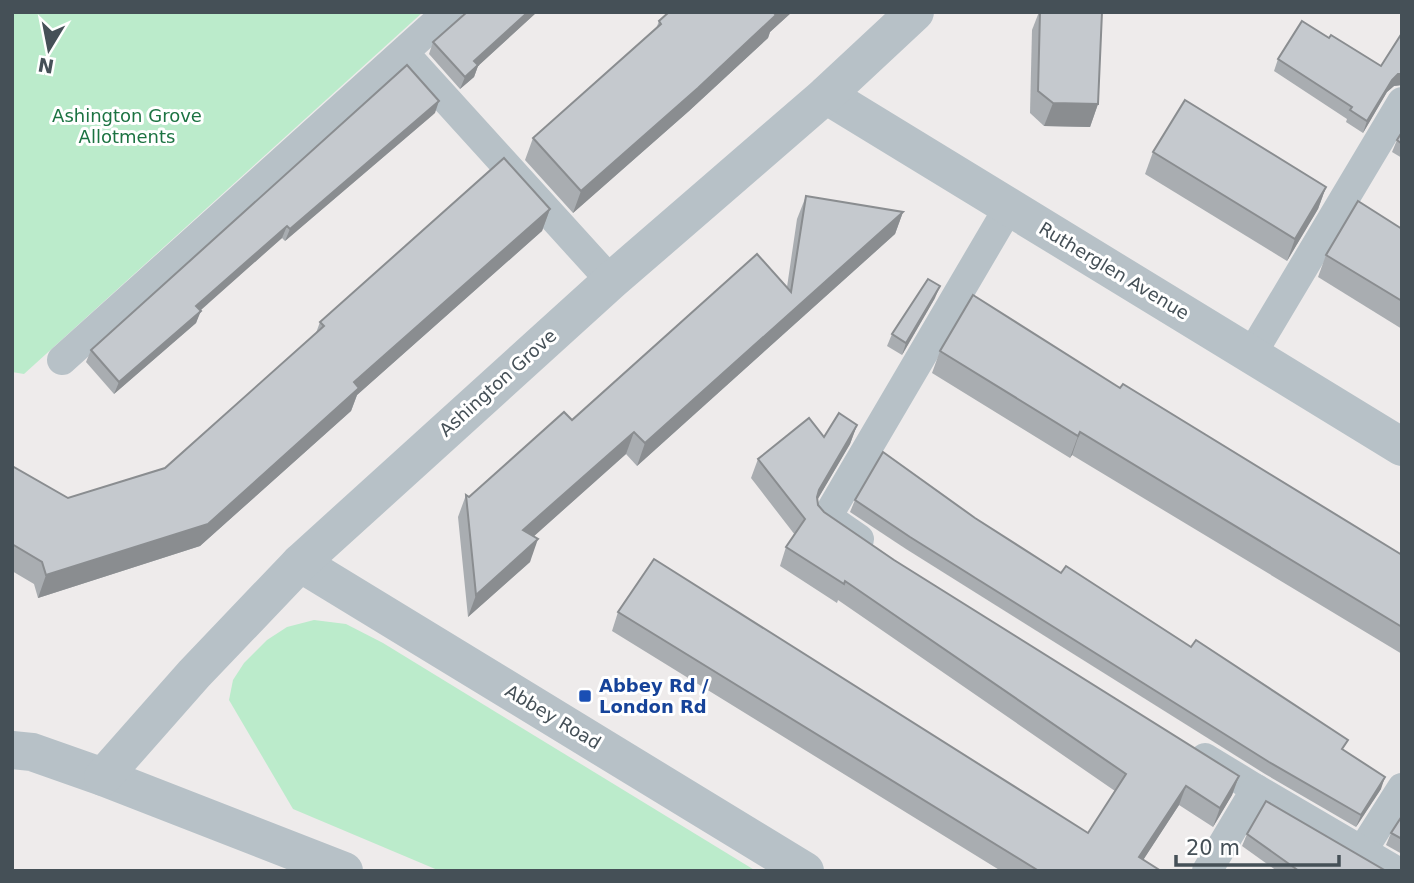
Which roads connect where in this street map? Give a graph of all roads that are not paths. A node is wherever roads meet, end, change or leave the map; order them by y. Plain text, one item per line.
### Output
1 (448, 12) edge
2 (915, 12) edge
3 (404, 53) junction
4 (826, 95) junction
5 (1402, 102) edge
6 (1009, 207) junction
7 (611, 281) junction
8 (1251, 355) junction
9 (62, 360) dead end
10 (1402, 447) edge
11 (884, 556) edge
12 (300, 563) junction
13 (1186, 746) edge
14 (12, 750) edge
15 (103, 777) junction
16 (1402, 788) edge
17 (1256, 789) junction
18 (1362, 851) junction
19 (344, 871) edge
20 (805, 871) edge
21 (1207, 871) edge
22 (1396, 871) edge

1 - 3 lane
2 - 4 street, Ashington Grove
3 - 7 lane
3 - 9 lane
4 - 6 street, Rutherglen Avenue
4 - 7 street, Ashington Grove
5 - 8 lane
6 - 8 street, Rutherglen Avenue
6 - 11 lane
7 - 12 street, Ashington Grove
8 - 10 street, Rutherglen Avenue
12 - 15 street, Ashington Grove
12 - 20 street, Abbey Road
13 - 17 lane
14 - 15 street
15 - 19 street
16 - 18 lane
17 - 18 lane
17 - 21 lane
18 - 22 lane

